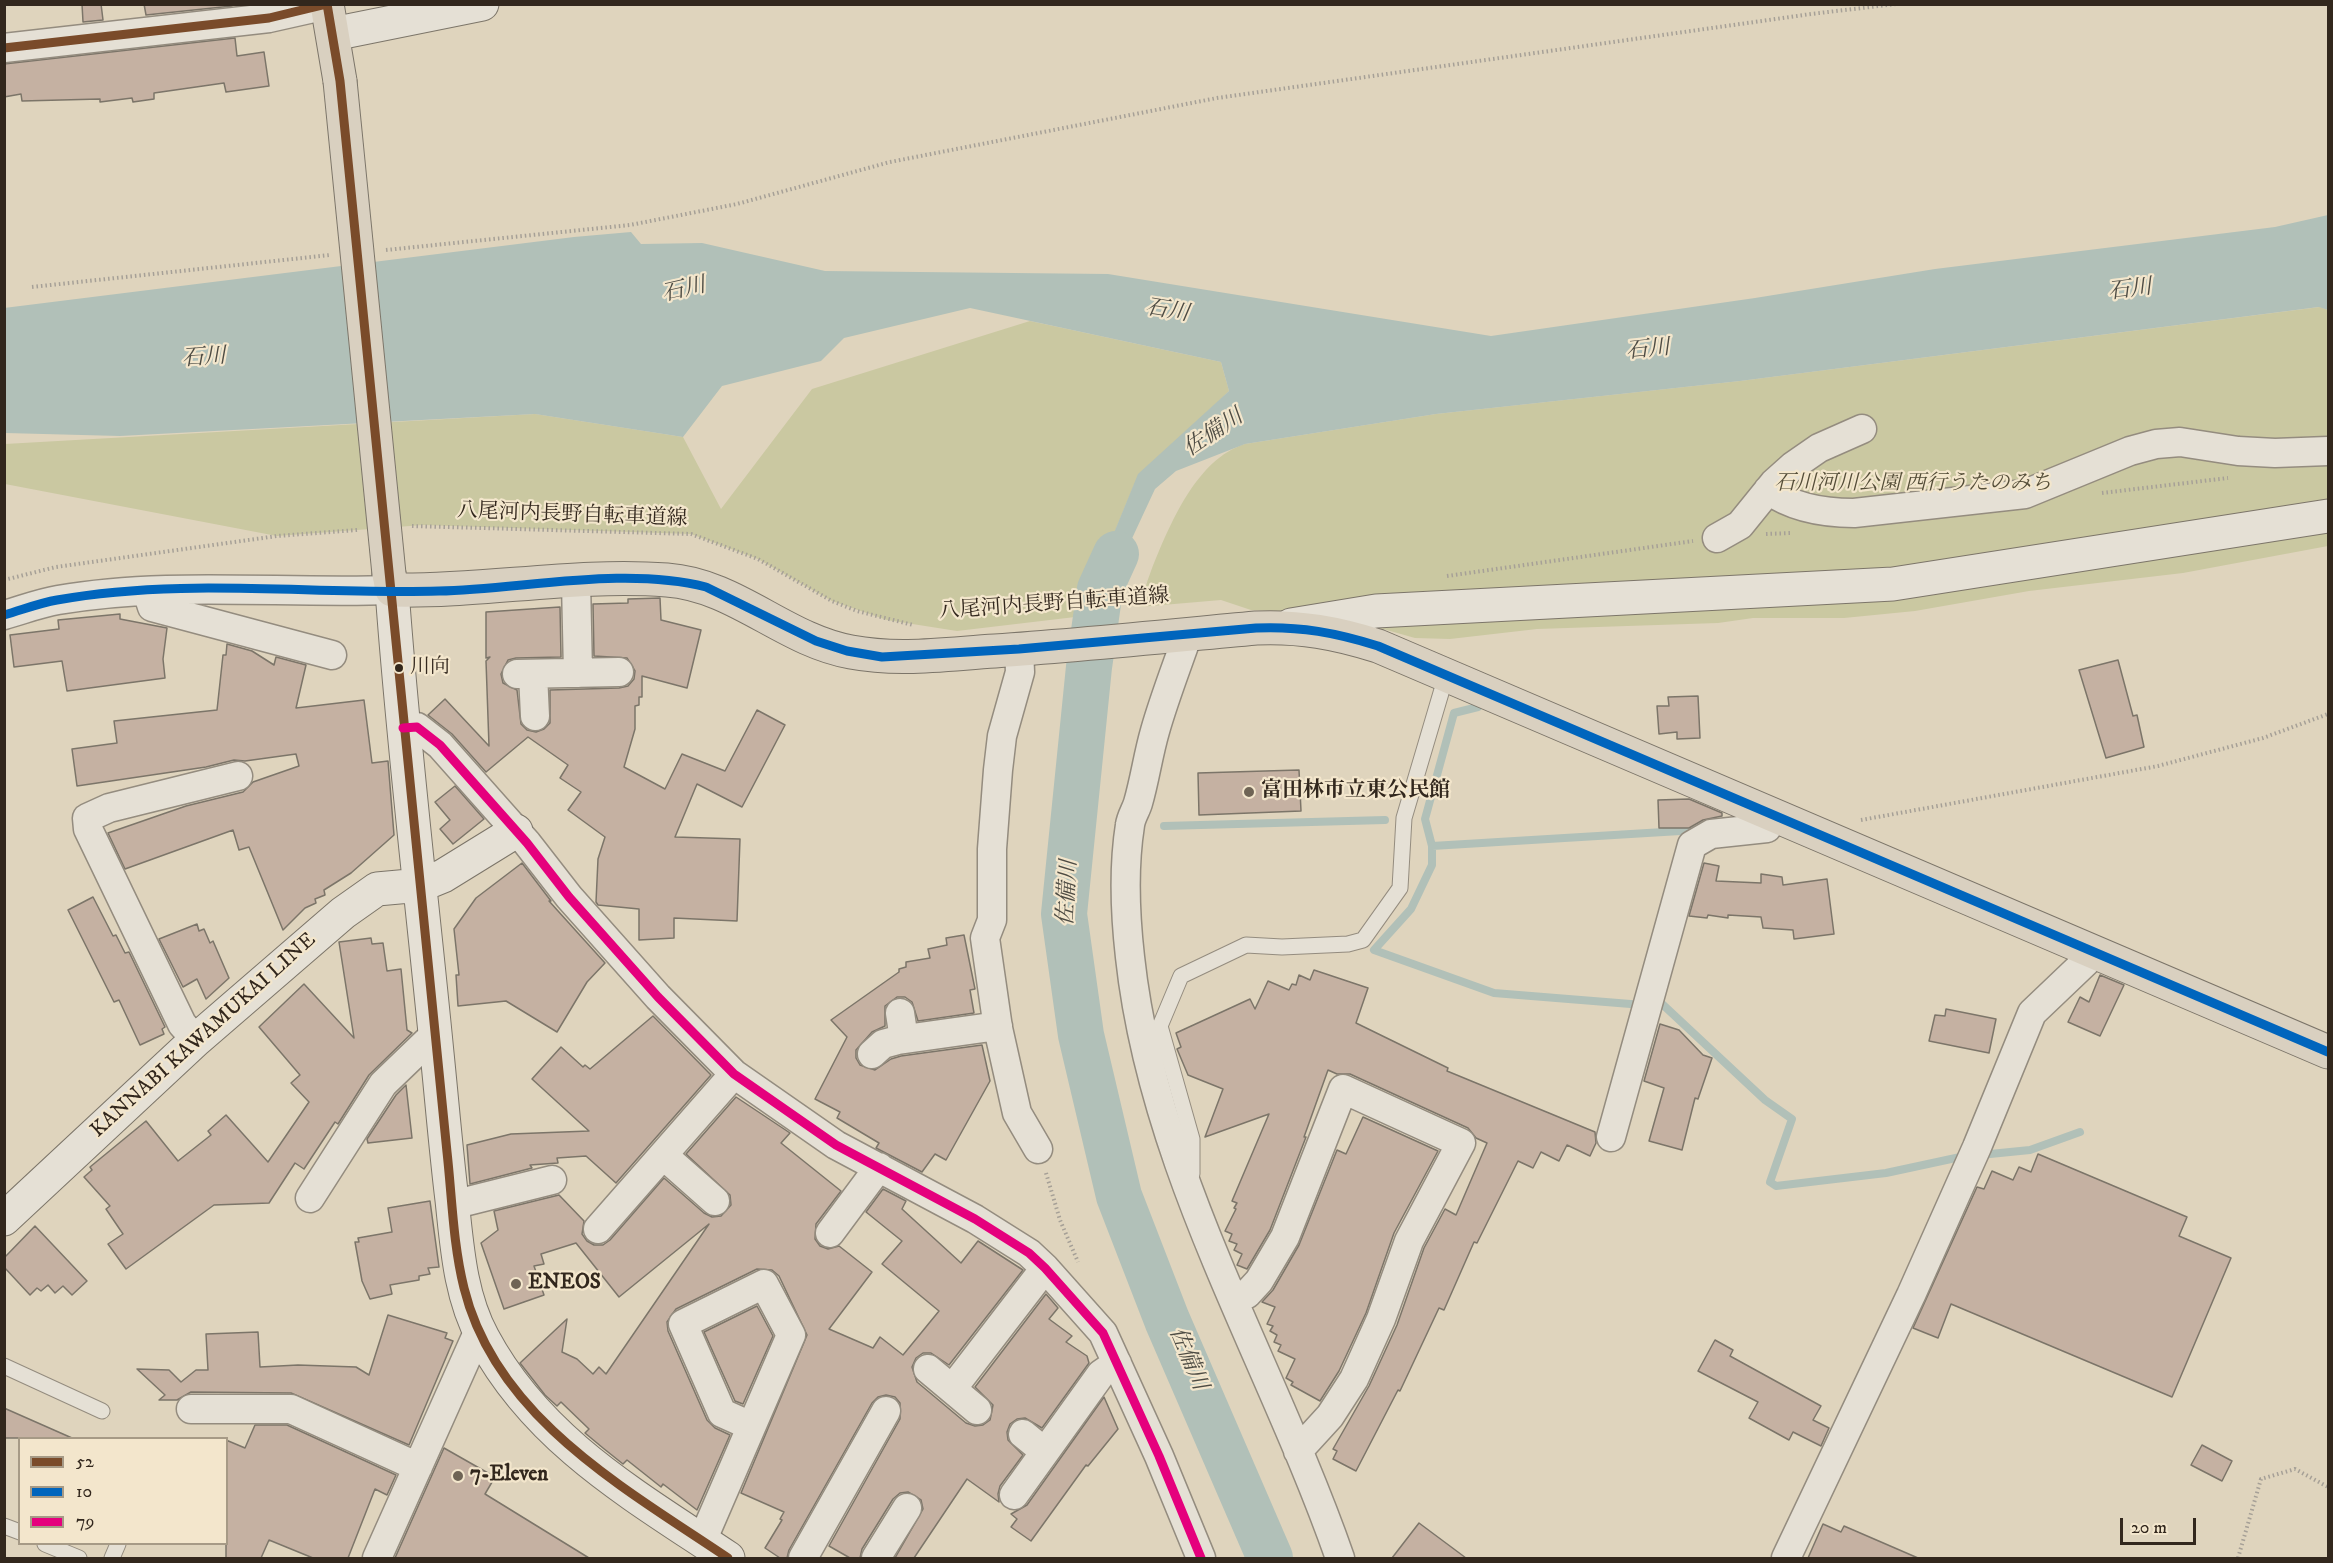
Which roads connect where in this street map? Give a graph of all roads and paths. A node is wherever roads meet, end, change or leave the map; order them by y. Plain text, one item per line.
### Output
1 (482, 4) edge
2 (1896, 4) edge
3 (330, 19) edge
4 (4, 48) edge
5 (382, 250) dead end
6 (335, 255) dead end
7 (32, 288) dead end
8 (1862, 429) dead end
9 (2328, 451) edge
10 (1768, 490) junction
11 (2328, 516) edge
12 (400, 527) dead end
13 (367, 530) dead end
14 (1717, 538) dead end
15 (4, 580) edge
16 (390, 582) junction
17 (576, 582) junction
18 (147, 591) junction
19 (4, 615) edge
20 (917, 626) dead end
21 (1284, 627) junction
22 (1183, 635) junction
23 (1030, 648) junction
24 (332, 655) dead end
25 (619, 672) dead end
26 (578, 673) junction
27 (1446, 676) junction
28 (2328, 714) edge
29 (535, 716) dead end
30 (403, 728) junction
31 (238, 776) dead end
32 (1775, 816) junction
33 (516, 831) junction
34 (1825, 836) junction
35 (421, 885) junction
36 (2096, 952) junction
37 (998, 1026) junction
38 (435, 1034) junction
39 (196, 1040) junction
40 (2328, 1052) edge
41 (872, 1054) dead end
42 (734, 1074) junction
43 (1611, 1137) dead end
44 (1038, 1149) joint
45 (663, 1155) junction
46 (879, 1167) junction
47 (552, 1180) dead end
48 (310, 1198) dead end
49 (1191, 1199) junction
50 (715, 1201) dead end
51 (453, 1205) junction
52 (4, 1219) edge
53 (598, 1229) dead end
54 (830, 1233) dead end
55 (1045, 1268) junction
56 (1081, 1268) dead end
57 (1234, 1300) junction
58 (479, 1330) junction
59 (1117, 1363) junction
60 (4, 1366) edge
61 (927, 1369) dead end
62 (952, 1389) junction
63 (191, 1409) dead end
64 (977, 1410) dead end
65 (102, 1411) dead end
66 (886, 1411) dead end
67 (751, 1426) junction
68 (1023, 1434) dead end
69 (1298, 1451) junction
70 (1045, 1452) junction
71 (418, 1467) junction
72 (2328, 1487) edge
73 (1014, 1495) dead end
74 (907, 1508) dead end
75 (47, 1545) edge
76 (715, 1550) edge
77 (79, 1558) edge
78 (377, 1558) edge
79 (803, 1558) edge
80 (876, 1558) edge
81 (1201, 1558) edge
82 (1340, 1558) edge
83 (1786, 1558) edge
84 (2238, 1558) edge

1 - 3 main road
2 - 5 path
3 - 4 street
3 - 16 main road, bridge
6 - 7 path
8 - 10 street
9 - 10 street
10 - 14 street
11 - 21 main road
12 - 20 path, 八尾河内長野自転車道線
13 - 15 path
16 - 17 main road
16 - 18 street
16 - 30 main road
17 - 23 main road
17 - 26 street
18 - 19 street
18 - 24 street
21 - 22 main road
21 - 27 main road
22 - 23 main road
22 - 49 street
23 - 37 street
25 - 26 street
26 - 29 street
27 - 32 main road
27 - 49 lane
28 - 34 path
30 - 33 street
30 - 35 main road
31 - 39 street
32 - 34 main road
32 - 43 street
33 - 35 main road
33 - 42 street
34 - 36 main road
35 - 38 main road
35 - 39 main road, KANNABI KAWAMUKAI LINE
36 - 40 main road
36 - 83 street
37 - 41 street
37 - 44 street
38 - 48 street
38 - 51 main road
39 - 52 main road, KANNABI KAWAMUKAI LINE
42 - 45 street
42 - 46 street
44 - 56 path
45 - 50 street
45 - 53 street
46 - 54 street
46 - 55 street
47 - 51 street
49 - 57 street
51 - 58 main road
55 - 59 street
55 - 62 street
57 - 69 street
57 - 69 street
58 - 71 street
58 - 76 main road
59 - 70 street
59 - 81 street
60 - 65 lane
61 - 62 street
62 - 64 street
63 - 71 street
66 - 79 street
67 - 67 street
67 - 76 street
68 - 70 street
69 - 82 street
70 - 73 street
71 - 78 street
72 - 84 path
74 - 80 street
75 - 77 lane

